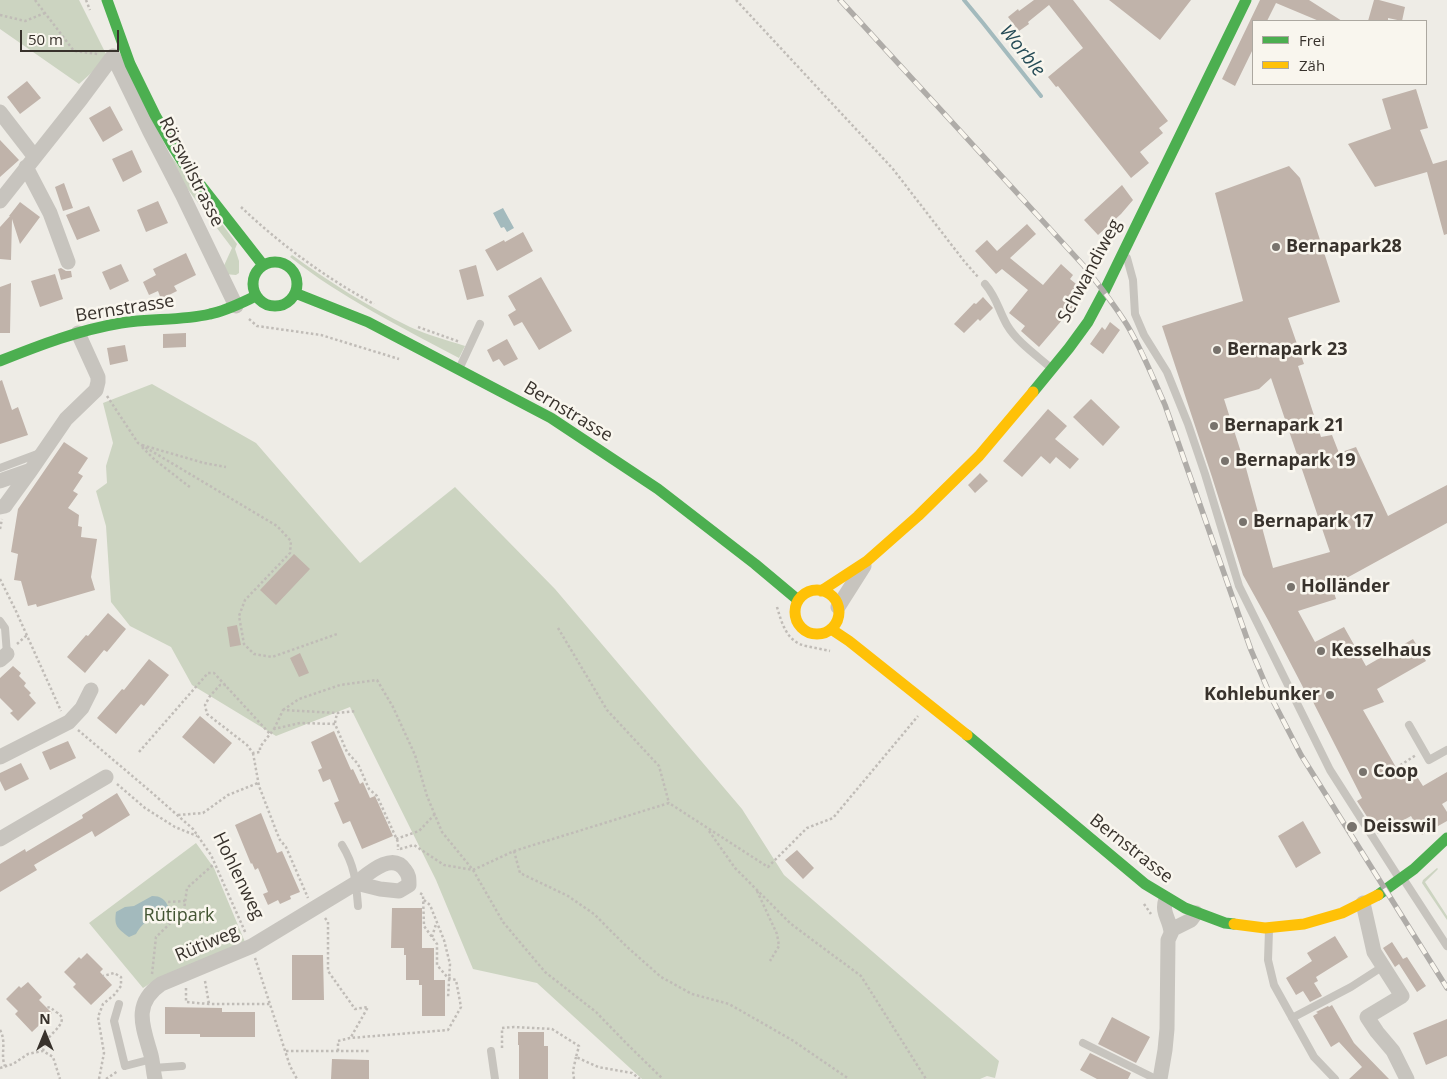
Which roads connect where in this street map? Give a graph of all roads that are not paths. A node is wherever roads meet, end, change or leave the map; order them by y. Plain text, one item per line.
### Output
1 (107, 0) edge
2 (1246, 0) edge
3 (0, 112) edge
4 (27, 161) junction
5 (0, 201) edge
6 (1124, 249) junction
7 (68, 262) dead end
8 (263, 265) junction
9 (985, 284) road end
10 (295, 293) junction
11 (256, 296) junction
12 (236, 306) junction
13 (480, 324) dead end
14 (78, 333) junction
15 (0, 361) edge
16 (459, 369) junction
17 (1052, 370) junction
18 (44, 451) junction
19 (0, 468) edge
20 (31, 470) junction
21 (0, 481) edge
22 (0, 507) edge
23 (868, 561) junction
24 (820, 591) junction
25 (798, 600) junction
26 (838, 607) junction
27 (0, 621) edge
28 (831, 629) junction
29 (4, 657) edge
30 (91, 690) dead end
31 (1409, 725) dead end
32 (1447, 750) edge
33 (0, 757) edge
34 (106, 777) road end
35 (1447, 838) edge
36 (0, 839) edge
37 (342, 846) dead end
38 (1402, 879) junction
39 (356, 883) junction
40 (1166, 899) junction
41 (1363, 903) junction
42 (358, 906) dead end
43 (1196, 914) junction
44 (1268, 928) junction
45 (1171, 932) junction
46 (1447, 946) edge
47 (1382, 967) junction
48 (118, 1004) dead end
49 (1292, 1018) junction
50 (1083, 1043) dead end
51 (491, 1051) road end
52 (182, 1066) dead end
53 (153, 1073) edge
54 (495, 1079) edge
55 (1156, 1079) edge
56 (1160, 1079) edge
57 (1335, 1079) edge
58 (1407, 1079) edge

1 - 8 main road
2 - 6 main road, Schwandiweg
3 - 4 street
4 - 5 street
4 - 7 street
4 - 12 street, Rörswilstrasse
6 - 17 main road, Schwandiweg
6 - 38 lane
8 - 10 main road
8 - 11 main road
9 - 17 lane
10 - 11 main road
10 - 16 main road, Bernstrasse
11 - 12 main road, Bernstrasse
12 - 14 main road, Bernstrasse
13 - 16 lane
14 - 15 main road, Bernstrasse
14 - 18 street
16 - 25 main road, Bernstrasse
17 - 23 main road, Schwandiweg
18 - 19 lane
18 - 20 street
20 - 21 street
20 - 22 street
23 - 24 main road, Schwandiweg
23 - 26 street, Schwandiweg
24 - 25 main road
24 - 26 main road
25 - 28 main road
26 - 28 main road
27 - 29 lane
28 - 40 main road, Bernstrasse
30 - 33 street
31 - 32 lane
34 - 36 street
35 - 38 main road, Bernstrasse
37 - 39 lane
38 - 41 main road, Bernstrasse
38 - 46 lane
39 - 39 street, Rütiweg
39 - 42 lane
39 - 53 street, Rütiweg
40 - 43 main road, Bernstrasse
40 - 45 street
41 - 44 main road, Bernstrasse
41 - 47 street
43 - 44 main road, Bernstrasse
43 - 45 street
44 - 49 lane
45 - 56 street
47 - 49 lane
47 - 58 street
48 - 53 lane
49 - 57 lane
50 - 55 lane
51 - 54 lane
52 - 53 lane

